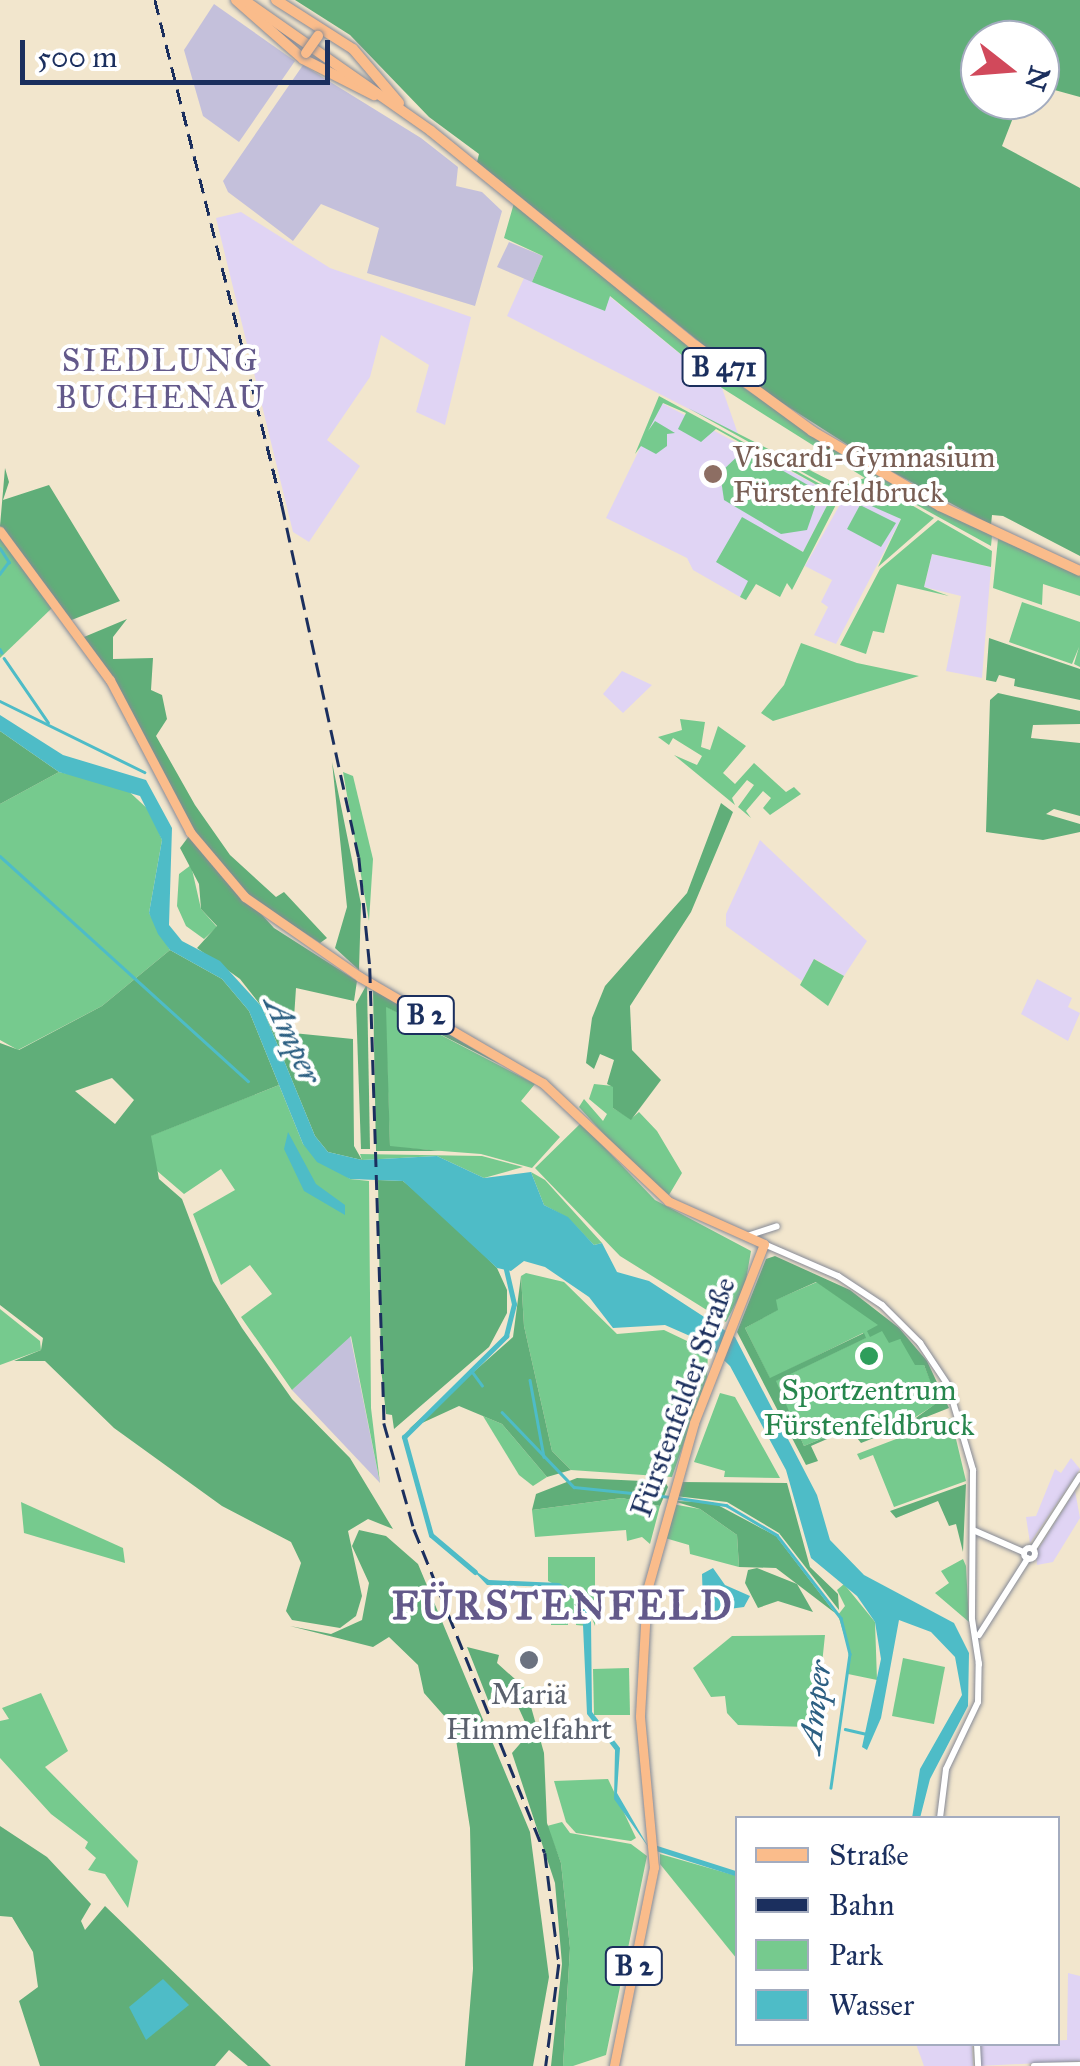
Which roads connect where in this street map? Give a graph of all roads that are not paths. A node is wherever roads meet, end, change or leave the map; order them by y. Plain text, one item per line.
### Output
1 (236, 0) edge
2 (244, 0) edge
3 (276, 0) edge
4 (320, 33) junction
5 (302, 59) junction
6 (392, 102) junction
7 (403, 110) junction
8 (0, 531) edge
9 (1080, 571) edge
10 (742, 1236) junction
11 (764, 1244) junction
12 (777, 1249) junction
13 (758, 1262) junction
14 (1080, 1476) edge
15 (974, 1530) junction
16 (1025, 1555) junction
17 (973, 1602) junction
18 (979, 1635) junction
19 (980, 1664) junction
20 (940, 1816) edge
21 (1080, 2064) edge
22 (614, 2066) edge
23 (1034, 2066) edge

1 - 5 highway
2 - 6 highway, B 471
3 - 4 highway
4 - 5 highway, bridge
4 - 7 highway
5 - 6 highway
6 - 7 highway, B 471
7 - 9 highway, B 471
8 - 10 main road, B 2
10 - 11 main road, B 2
10 - 12 street
10 - 13 main road
11 - 12 street
11 - 13 main road, Fürstenfelder Straße
12 - 13 street
12 - 15 street
13 - 22 main road, Fürstenfelder Straße / B 2
14 - 16 street
15 - 16 street
15 - 17 street
16 - 18 street
17 - 18 street
17 - 19 street
18 - 19 street
19 - 20 street
21 - 23 street

